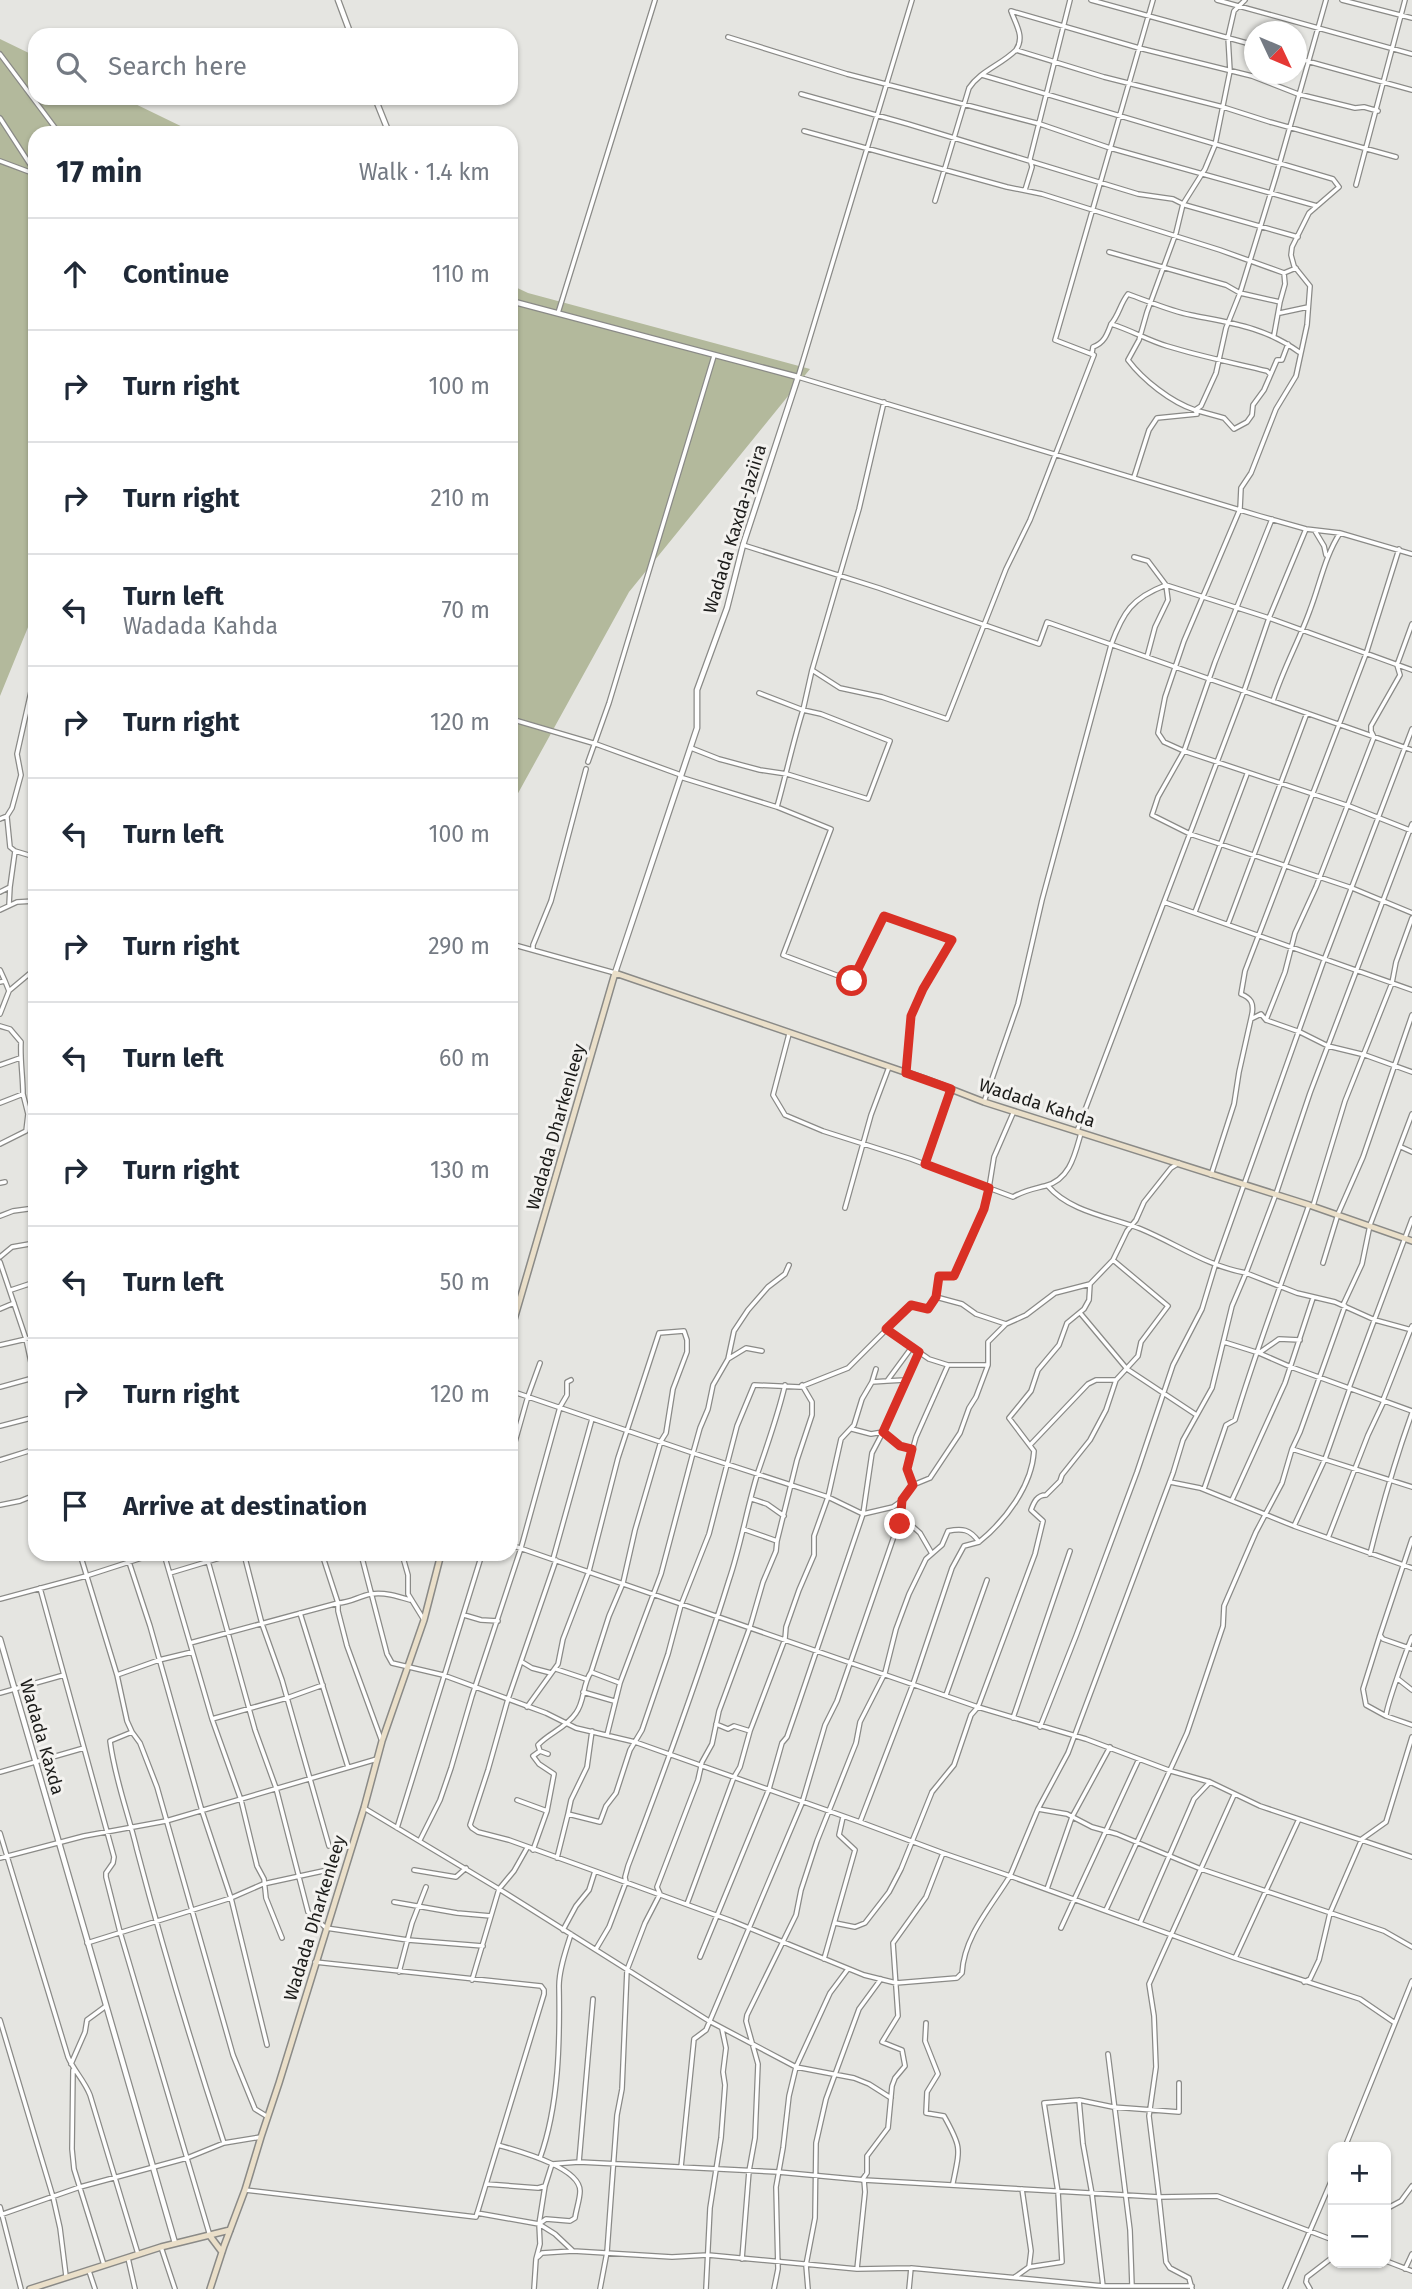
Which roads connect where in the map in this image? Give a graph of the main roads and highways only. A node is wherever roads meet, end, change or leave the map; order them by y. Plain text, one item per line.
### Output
1 (615, 973) joint
2 (1412, 1241) edge
3 (518, 1306) edge
4 (439, 1561) edge
5 (230, 2230) junction
6 (209, 2236) junction
7 (222, 2252) junction
8 (30, 2289) edge
9 (210, 2289) edge

1 - 2 main road, Wadada Kahda
1 - 3 main road, Wadada Dharkenleey
4 - 5 main road, Wadada Dharkenleey
5 - 6 main road
5 - 7 main road, Wadada Dharkenleey
6 - 7 main road
6 - 8 main road
7 - 9 main road, Wadada Dharkenleey

